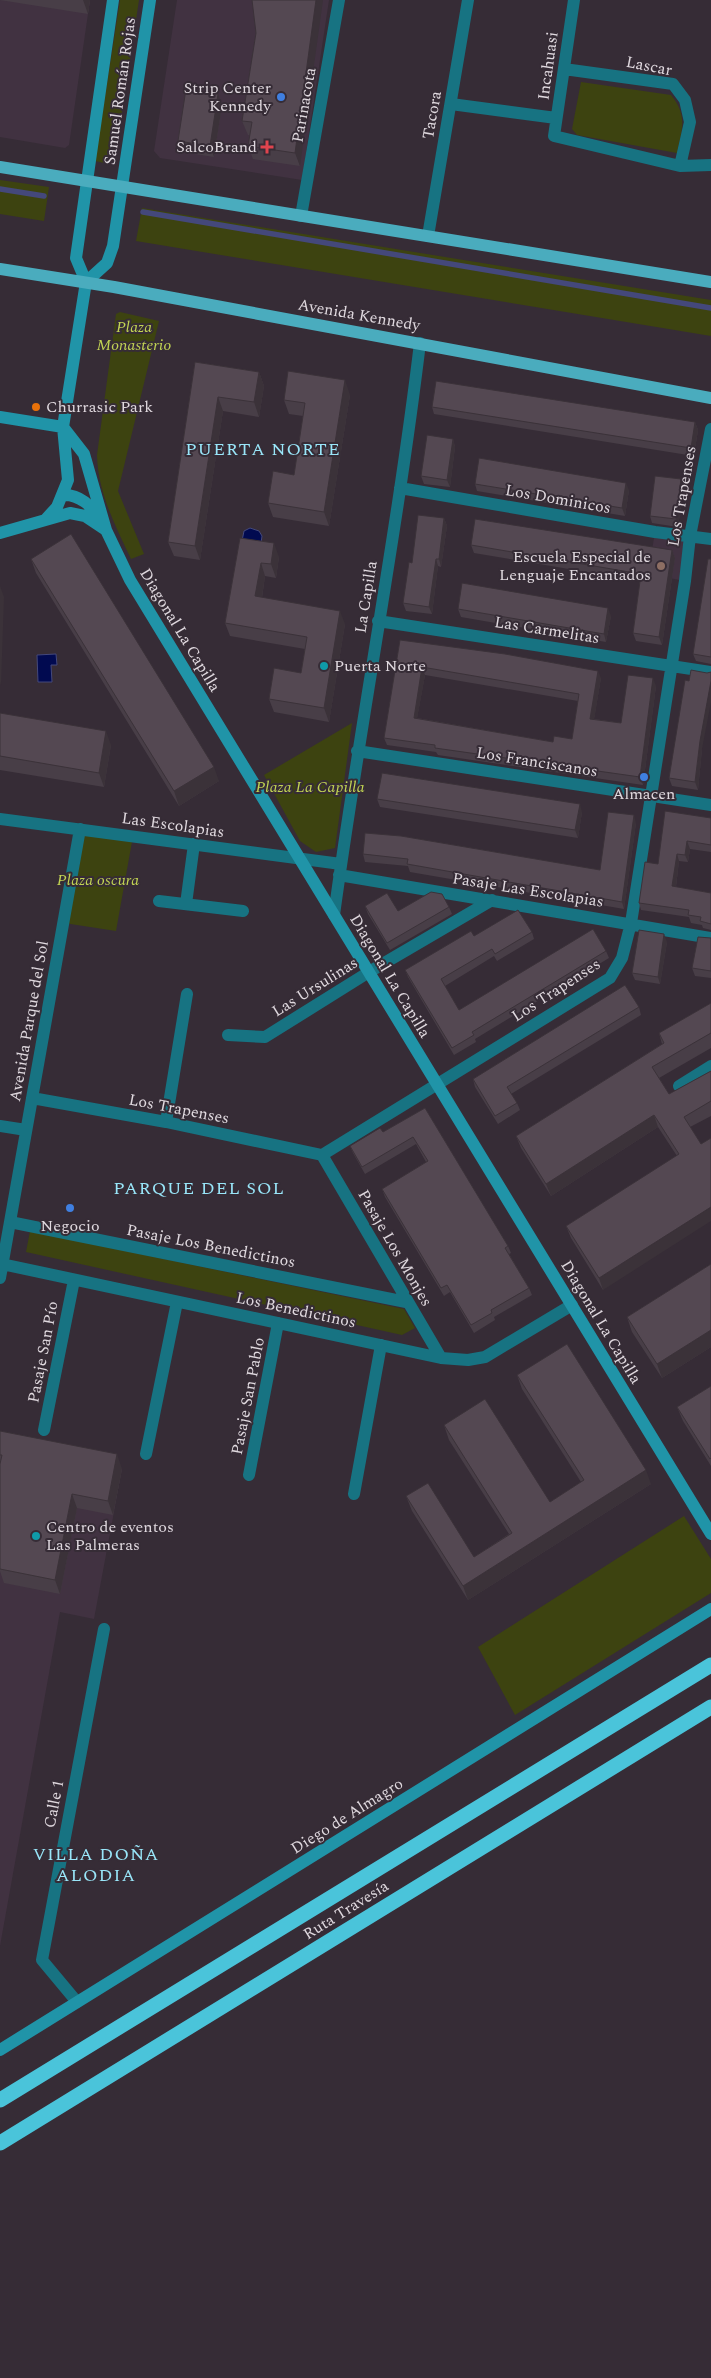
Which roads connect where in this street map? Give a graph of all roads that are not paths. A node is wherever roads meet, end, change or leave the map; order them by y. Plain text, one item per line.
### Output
1 (113, 0) edge
2 (150, 0) edge
3 (339, 0) edge
4 (468, 0) edge
5 (574, 0) edge
6 (564, 69) junction
7 (451, 104) junction
8 (556, 118) junction
9 (711, 165) edge
10 (680, 166) junction
11 (0, 167) edge
12 (86, 180) junction
13 (123, 186) junction
14 (301, 216) junction
15 (428, 236) junction
16 (0, 269) edge
17 (86, 282) junction
18 (711, 282) edge
19 (420, 343) junction
20 (711, 398) edge
21 (0, 417) edge
22 (62, 426) junction
23 (711, 429) edge
24 (400, 488) junction
25 (63, 495) junction
26 (46, 519) junction
27 (106, 530) junction
28 (0, 534) edge
29 (690, 536) junction
30 (711, 539) edge
31 (378, 620) junction
32 (672, 666) junction
33 (711, 672) edge
34 (357, 751) junction
35 (651, 796) junction
36 (711, 805) edge
37 (0, 819) edge
38 (80, 829) junction
39 (194, 844) junction
40 (300, 859) junction
41 (340, 869) junction
42 (492, 900) junction
43 (159, 901) dead end
44 (186, 904) junction
45 (243, 911) dead end
46 (334, 915) junction
47 (631, 923) junction
48 (711, 938) edge
49 (369, 972) junction
50 (187, 994) dead end
51 (228, 1034) dead end
52 (711, 1066) edge
53 (437, 1084) junction
54 (678, 1086) dead end
55 (32, 1098) junction
56 (166, 1122) junction
57 (0, 1126) edge
58 (26, 1130) junction
59 (322, 1155) junction
60 (10, 1222) junction
61 (2, 1264) junction
62 (0, 1278) edge
63 (74, 1280) junction
64 (178, 1302) junction
65 (406, 1302) junction
66 (572, 1305) junction
67 (278, 1323) junction
68 (381, 1345) junction
69 (441, 1358) junction
70 (44, 1430) dead end
71 (146, 1454) dead end
72 (249, 1475) dead end
73 (354, 1494) dead end
74 (711, 1534) edge
75 (711, 1609) edge
76 (104, 1629) dead end
77 (711, 1665) edge
78 (711, 1707) edge
79 (77, 2002) junction
80 (0, 2050) edge
81 (0, 2100) edge
82 (0, 2143) edge

1 - 12 street, Samuel Román Rojas
2 - 13 street, Samuel Román Rojas
3 - 14 street, Parinacota
4 - 7 street, Tacora
5 - 6 street, Incahuasi
6 - 8 street, Incahuasi
6 - 10 street, Lascar
7 - 8 street
7 - 15 street, Tacora
8 - 10 street, Incahuasi
9 - 10 street
11 - 12 main road
12 - 13 main road
12 - 17 street, Samuel Román Rojas
13 - 14 main road
13 - 17 street, Samuel Román Rojas
14 - 15 main road
15 - 18 main road
16 - 17 main road, Avenida Kennedy
17 - 19 main road, Avenida Kennedy
17 - 22 street
19 - 20 main road, Avenida Kennedy
19 - 24 street, La Capilla
21 - 22 street
22 - 25 street
22 - 27 street, Diagonal La Capilla
23 - 29 street, Los Trapenses
24 - 29 street, Los Dominicos
24 - 31 street, La Capilla
25 - 26 street
25 - 27 street
26 - 27 street
26 - 28 street
27 - 40 street, Diagonal La Capilla
29 - 30 street, Los Dominicos
29 - 32 street, Los Trapenses
31 - 32 street, Las Carmelitas
31 - 34 street, La Capilla
32 - 33 street, Las Carmelitas
32 - 35 street, Los Trapenses
34 - 35 street, Los Franciscanos
34 - 41 street, La Capilla
35 - 36 street, Los Franciscanos
35 - 47 street, Los Trapenses
37 - 38 street, Las Escolapias
38 - 39 street, Las Escolapias
38 - 55 street, Avenida Parque del Sol
39 - 40 street, Las Escolapias
39 - 44 street
40 - 41 street, Las Escolapias
40 - 46 street, Diagonal La Capilla
41 - 42 street, Pasaje Las Escolapias
41 - 46 street, La Capilla
42 - 47 street, Pasaje Las Escolapias
42 - 49 street, Las Ursulinas
43 - 44 street
44 - 45 street
46 - 49 street, Diagonal La Capilla
47 - 48 street, Pasaje Las Escolapias
47 - 53 street, Los Trapenses
49 - 51 street, Las Ursulinas
49 - 53 street, Diagonal La Capilla
50 - 56 street
52 - 54 street
53 - 59 street, Los Trapenses
53 - 66 street, Diagonal La Capilla
55 - 56 street, Los Trapenses
55 - 58 street, Avenida Parque del Sol
56 - 59 street, Los Trapenses
57 - 58 street
58 - 60 street, Avenida Parque del Sol
59 - 65 street, Pasaje Los Monjes
60 - 61 street, Avenida Parque del Sol
60 - 65 street, Pasaje Los Benedictinos
61 - 62 street, Avenida Parque del Sol
61 - 63 street, Los Benedictinos
63 - 64 street, Los Benedictinos
63 - 70 street, Pasaje San Pío
64 - 67 street, Los Benedictinos
64 - 71 street
65 - 69 street, Pasaje Los Monjes
66 - 69 street, Los Benedictinos
66 - 74 street, Diagonal La Capilla
67 - 68 street, Los Benedictinos
67 - 72 street, Pasaje San Pablo
68 - 69 street, Los Benedictinos
68 - 73 street
75 - 79 street, Diego de Almagro
76 - 79 street, Calle 1
77 - 81 highway, Ruta Travesía
78 - 82 highway, Ruta Travesía
79 - 80 street, Diego de Almagro

